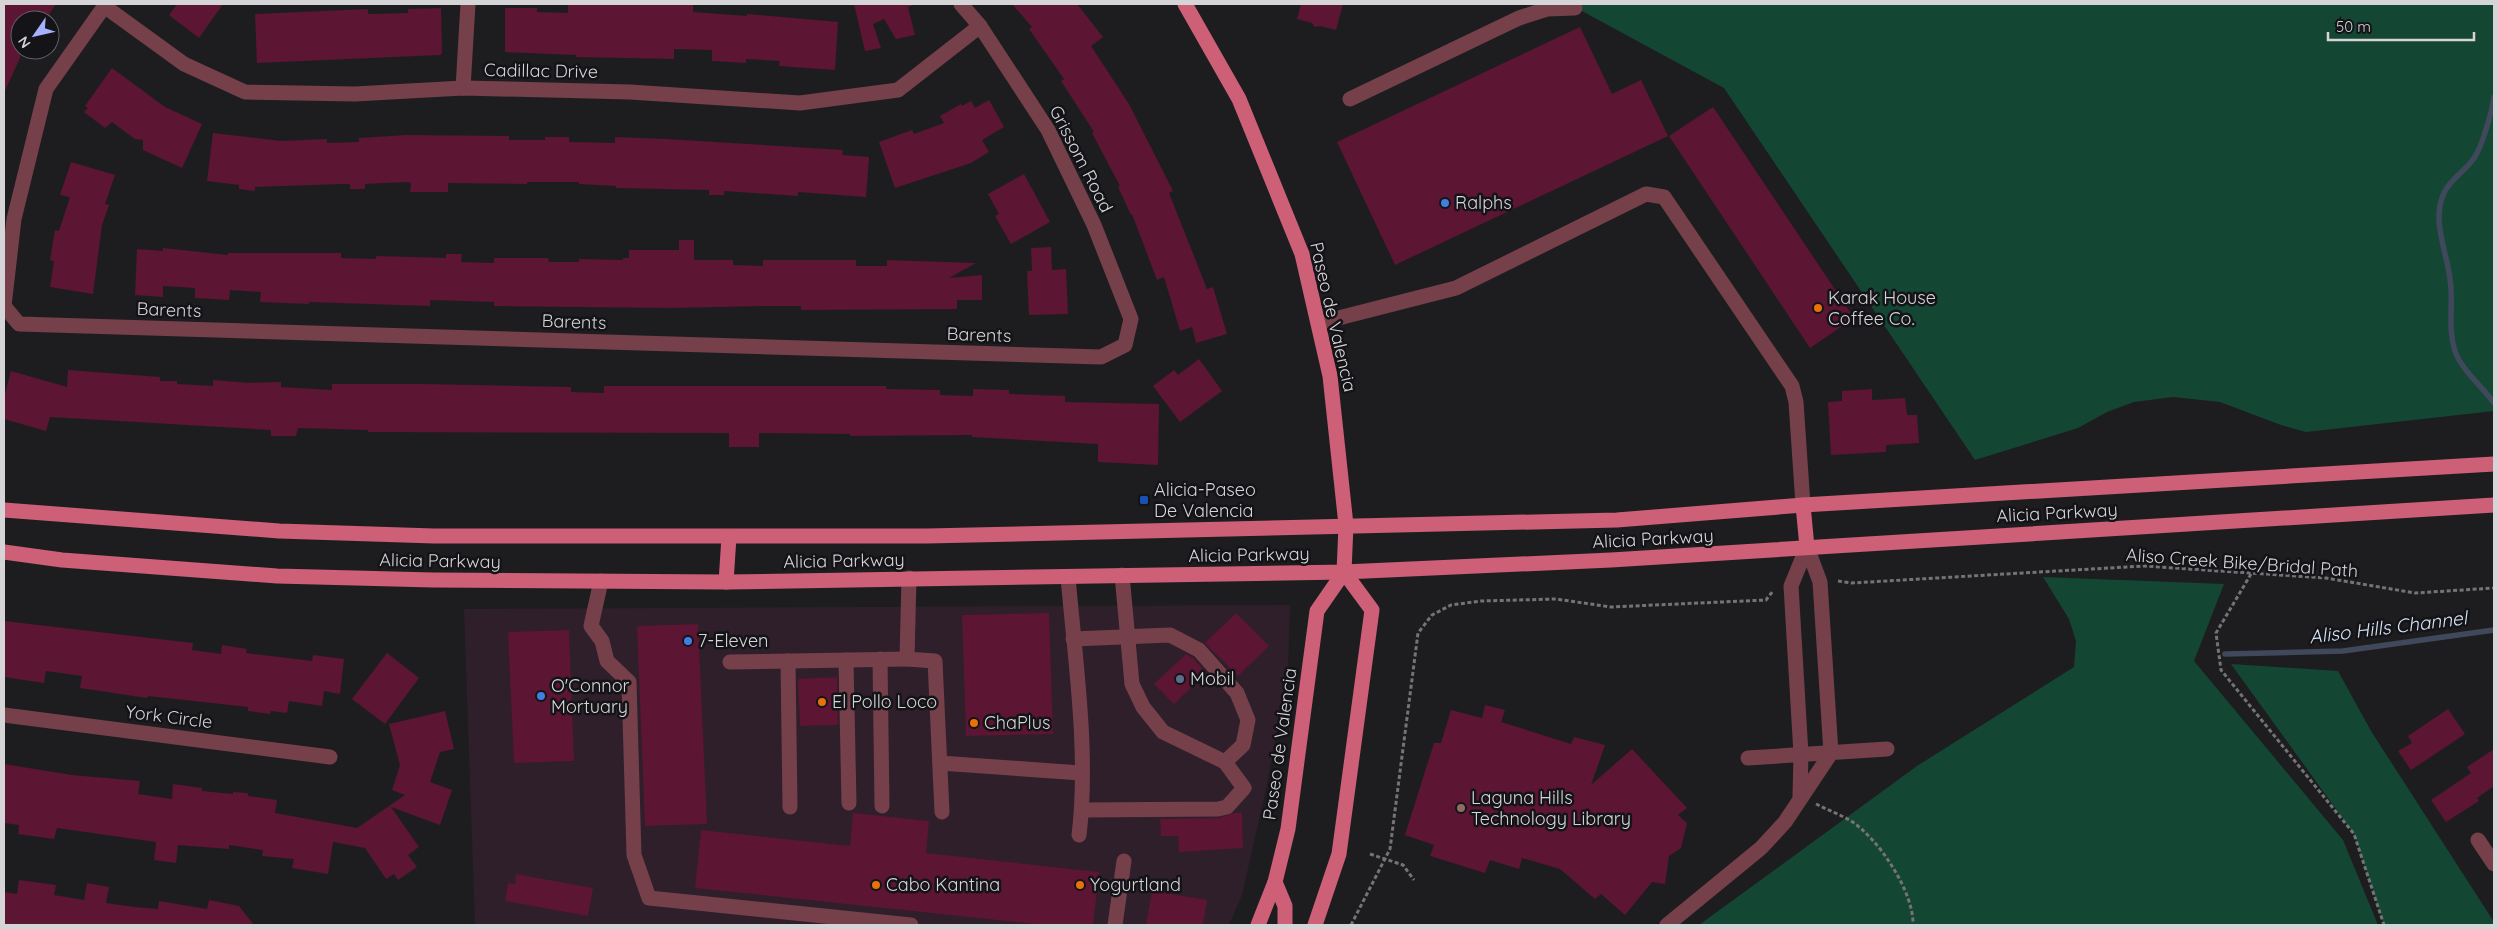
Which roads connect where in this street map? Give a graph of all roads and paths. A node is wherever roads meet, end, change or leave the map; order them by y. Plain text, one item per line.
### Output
1 (468, 4) edge
2 (961, 4) edge
3 (1185, 4) edge
4 (105, 5) edge
5 (1575, 8) dead end
6 (980, 26) junction
7 (463, 88) junction
8 (1350, 100) dead end
9 (9, 218) edge
10 (1318, 323) junction
11 (1125, 345) joint
12 (2494, 464) edge
13 (2494, 505) edge
14 (1803, 506) junction
15 (4, 510) edge
16 (1346, 525) junction
17 (729, 536) junction
18 (1807, 547) junction
19 (4, 552) edge
20 (1344, 572) junction
21 (2251, 574) junction
22 (1122, 575) junction
23 (1068, 576) junction
24 (909, 578) junction
25 (600, 581) junction
26 (1838, 581) dead end
27 (726, 582) junction
28 (2494, 588) edge
29 (1773, 591) dead end
30 (1126, 637) junction
31 (1073, 639) junction
32 (880, 659) junction
33 (907, 659) junction
34 (846, 660) junction
35 (788, 661) junction
36 (730, 662) dead end
37 (4, 715) edge
38 (1887, 749) dead end
39 (1831, 753) junction
40 (1801, 754) junction
41 (330, 756) dead end
42 (1748, 758) dead end
43 (1224, 762) junction
44 (940, 763) junction
45 (1081, 773) junction
46 (1800, 796) junction
47 (848, 803) dead end
48 (882, 806) dead end
49 (790, 807) dead end
50 (1082, 810) junction
51 (942, 812) dead end
52 (1079, 836) dead end
53 (2478, 840) dead end
54 (1370, 854) dead end
55 (1384, 859) junction
56 (1124, 861) dead end
57 (2494, 864) edge
58 (1414, 880) dead end
59 (1275, 882) junction
60 (911, 925) edge
61 (1115, 925) edge
62 (1258, 925) edge
63 (1285, 925) edge
64 (1315, 925) edge
65 (1351, 925) edge
66 (1666, 925) edge
67 (1913, 925) edge
68 (2384, 925) edge

1 - 7 street
2 - 6 street, Grissom Road
3 - 10 main road, Paseo de Valencia
4 - 7 street, Cadillac Drive
4 - 9 street
5 - 8 street
6 - 7 street, Cadillac Drive
6 - 11 street, Grissom Road
9 - 11 street, Barents
10 - 14 street
10 - 16 main road, Paseo de Valencia
12 - 14 main road, Alicia Parkway
13 - 18 main road, Alicia Parkway
14 - 16 main road, Alicia Parkway
14 - 18 main road
15 - 17 main road, Alicia Parkway
16 - 17 main road, Alicia Parkway
16 - 20 main road, Paseo de Valencia
17 - 27 main road
18 - 20 main road, Alicia Parkway
18 - 39 street
18 - 40 street
19 - 25 main road, Alicia Parkway
20 - 22 main road, Alicia Parkway
20 - 59 main road, Paseo de Valencia
20 - 64 main road
21 - 26 path, Aliso Creek Bike/Bridal Path
21 - 28 path, Aliso Creek Bike/Bridal Path
21 - 68 path
22 - 23 main road, Alicia Parkway
22 - 30 street
23 - 24 main road, Alicia Parkway
23 - 31 street
24 - 27 main road, Alicia Parkway
24 - 33 street
25 - 27 main road, Alicia Parkway
25 - 60 street
29 - 55 path
30 - 31 street
30 - 43 street
30 - 43 street
31 - 45 street
32 - 33 street
32 - 34 street
32 - 48 street
33 - 44 street
34 - 35 street
34 - 47 street
35 - 36 street
35 - 49 street
37 - 41 street, York Circle
38 - 39 street
39 - 40 street
39 - 46 street
40 - 42 street
40 - 46 street
43 - 50 street
44 - 45 street
44 - 51 street
45 - 50 street
46 - 66 street
46 - 67 path
50 - 52 street
53 - 57 street
54 - 55 path
55 - 58 path
55 - 65 path
56 - 61 street
59 - 62 main road, Paseo de Valencia
59 - 63 main road

